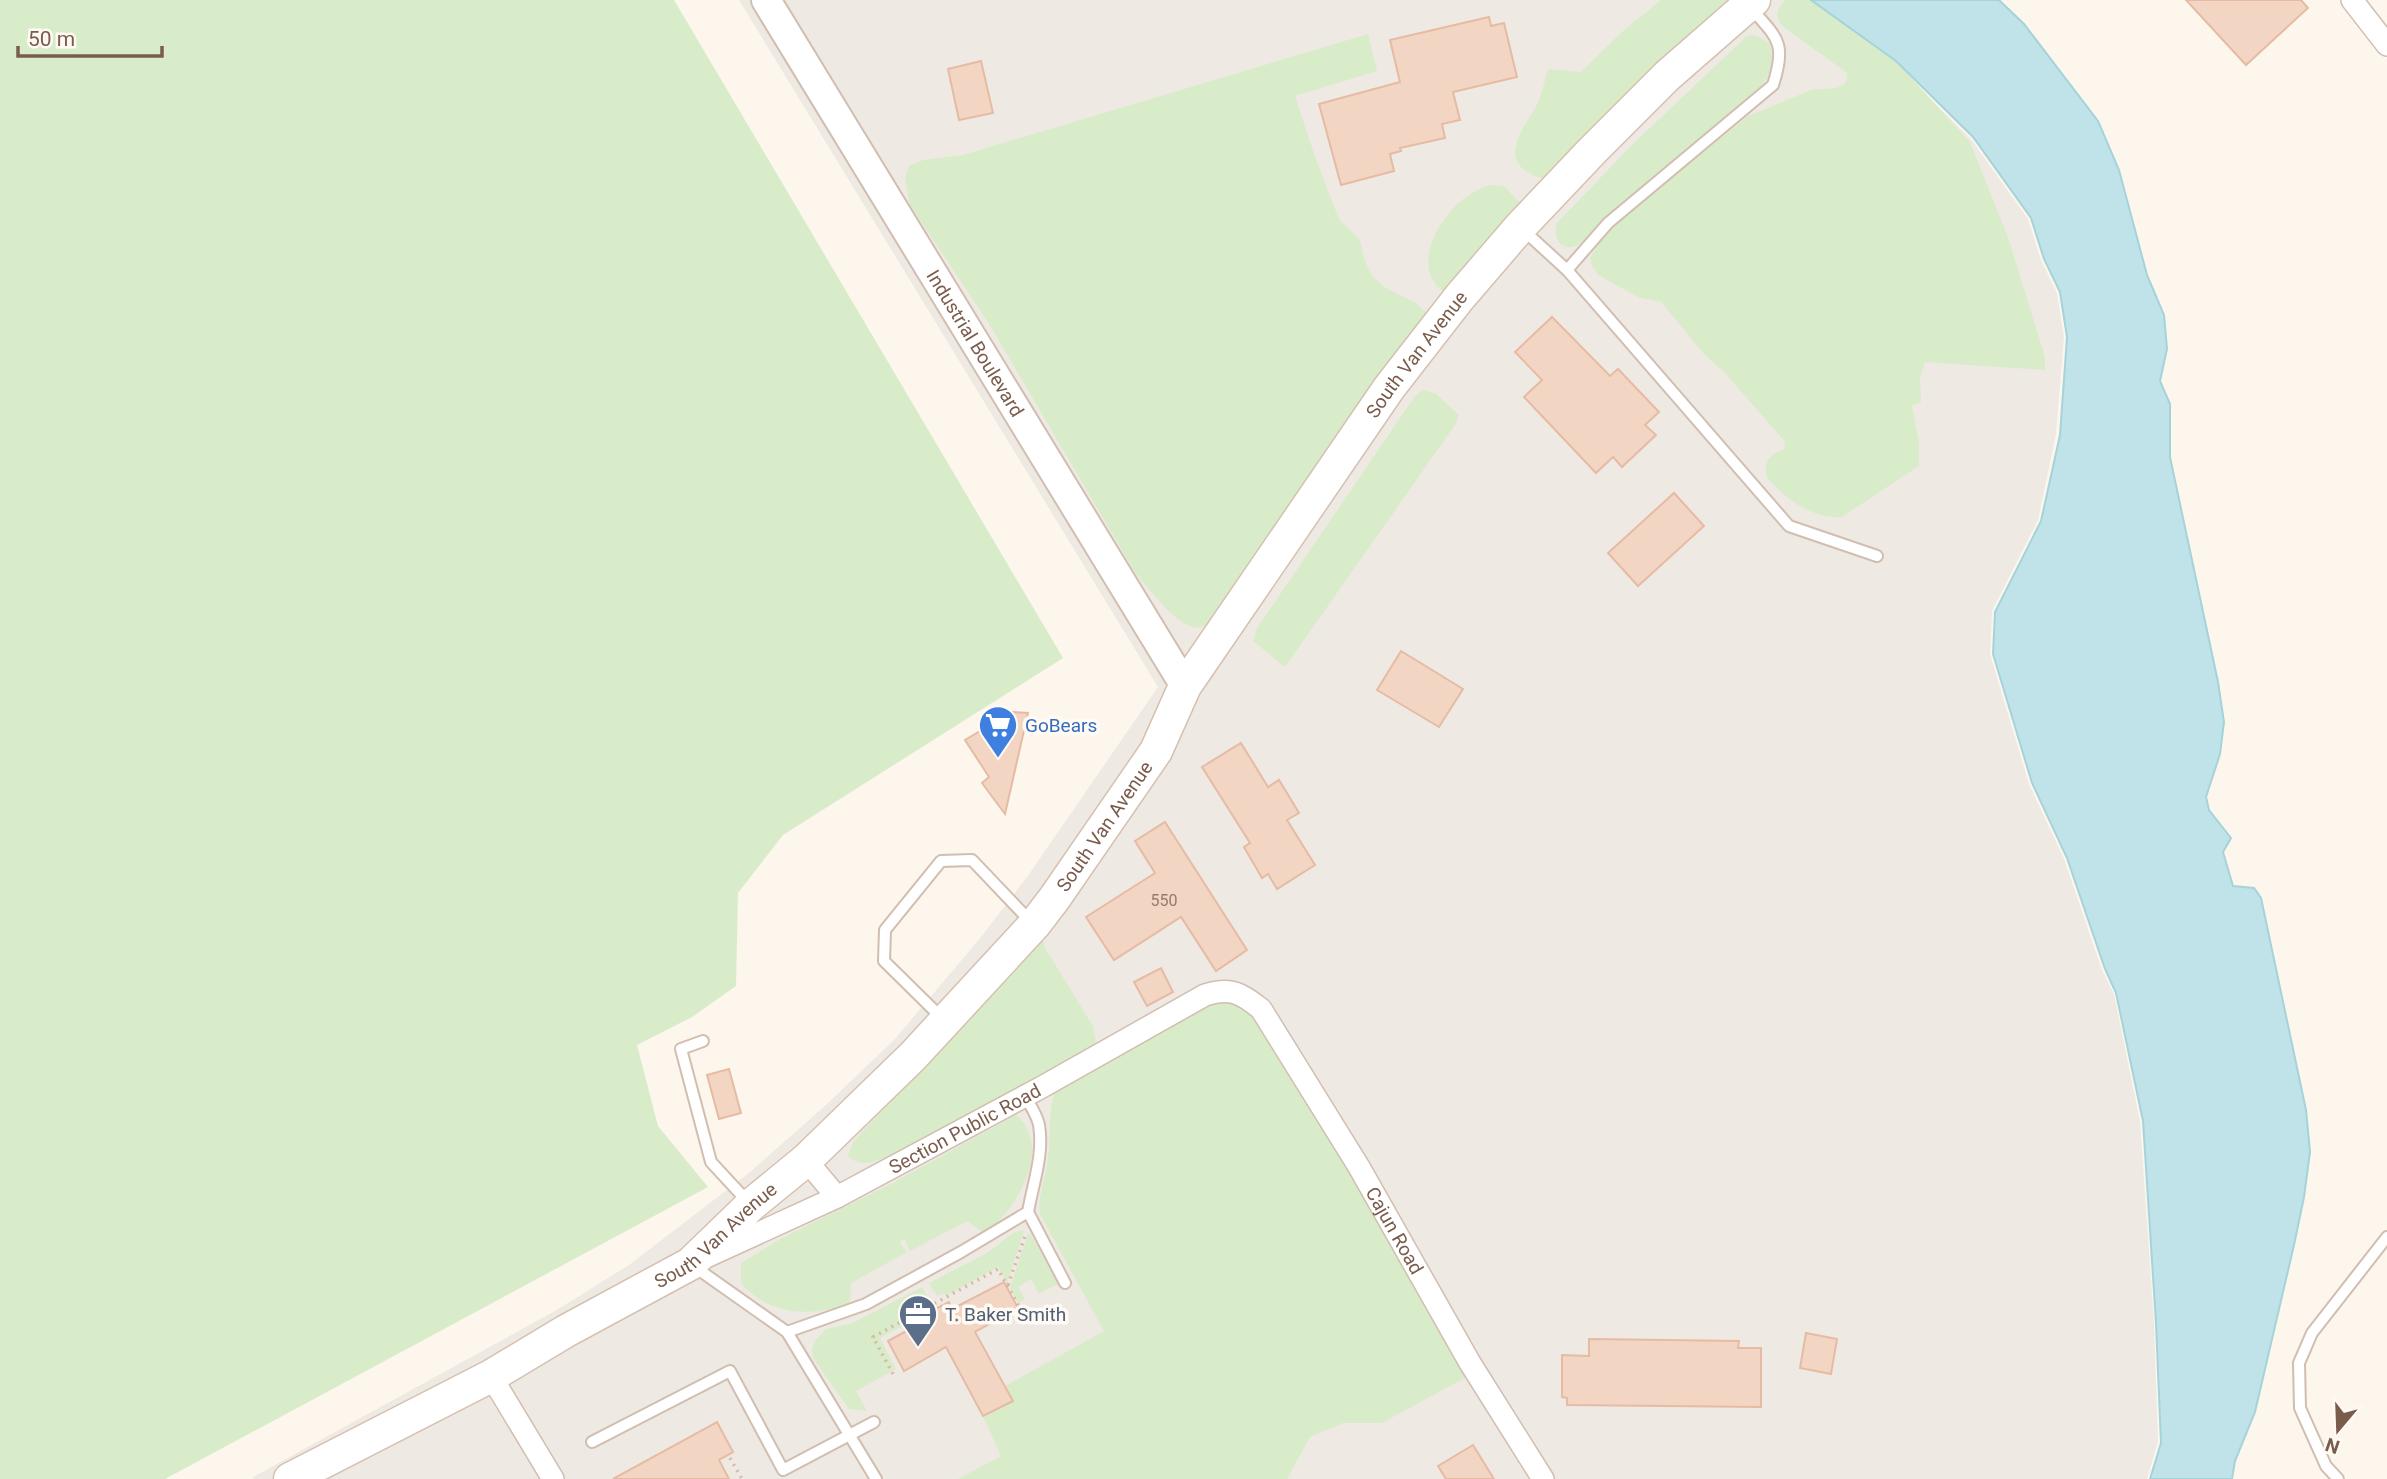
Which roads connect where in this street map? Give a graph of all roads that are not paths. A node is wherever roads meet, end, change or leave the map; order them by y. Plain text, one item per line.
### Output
1 (766, 0) edge
2 (2352, 0) edge
3 (1751, 3) edge
4 (2387, 45) edge
5 (1520, 227) junction
6 (1567, 270) junction
7 (1877, 556) dead end
8 (1185, 686) junction
9 (1034, 925) junction
10 (1236, 992) joint
11 (946, 1021) junction
12 (704, 1041) dead end
13 (1025, 1096) junction
14 (806, 1160) junction
15 (837, 1197) junction
16 (751, 1205) junction
17 (1029, 1215) junction
18 (2387, 1237) edge
19 (690, 1264) junction
20 (1065, 1283) dead end
21 (787, 1332) junction
22 (491, 1376) junction
23 (874, 1422) dead end
24 (849, 1435) junction
25 (592, 1442) dead end
26 (785, 1474) edge
27 (290, 1479) edge
28 (553, 1479) edge
29 (876, 1479) edge
30 (1543, 1479) edge
31 (2339, 1479) edge

1 - 8 street, Industrial Boulevard
2 - 4 street
3 - 5 main road, South Van Avenue
3 - 6 lane
5 - 6 lane
5 - 8 main road, South Van Avenue
6 - 7 lane
8 - 9 main road, South Van Avenue
9 - 11 main road, South Van Avenue
9 - 11 lane
10 - 13 street, Section Public Road
10 - 30 street, Cajun Road
11 - 14 main road, South Van Avenue
12 - 16 lane
13 - 15 street, Section Public Road
13 - 17 lane
14 - 15 street
14 - 16 main road, South Van Avenue
15 - 19 street, Section Public Road
16 - 19 main road, South Van Avenue
17 - 20 lane
17 - 21 lane
18 - 31 lane
19 - 21 lane
19 - 22 main road, South Van Avenue
21 - 24 lane
22 - 27 main road, South Van Avenue
22 - 28 street
23 - 24 lane
24 - 26 lane
24 - 29 lane
25 - 26 lane

